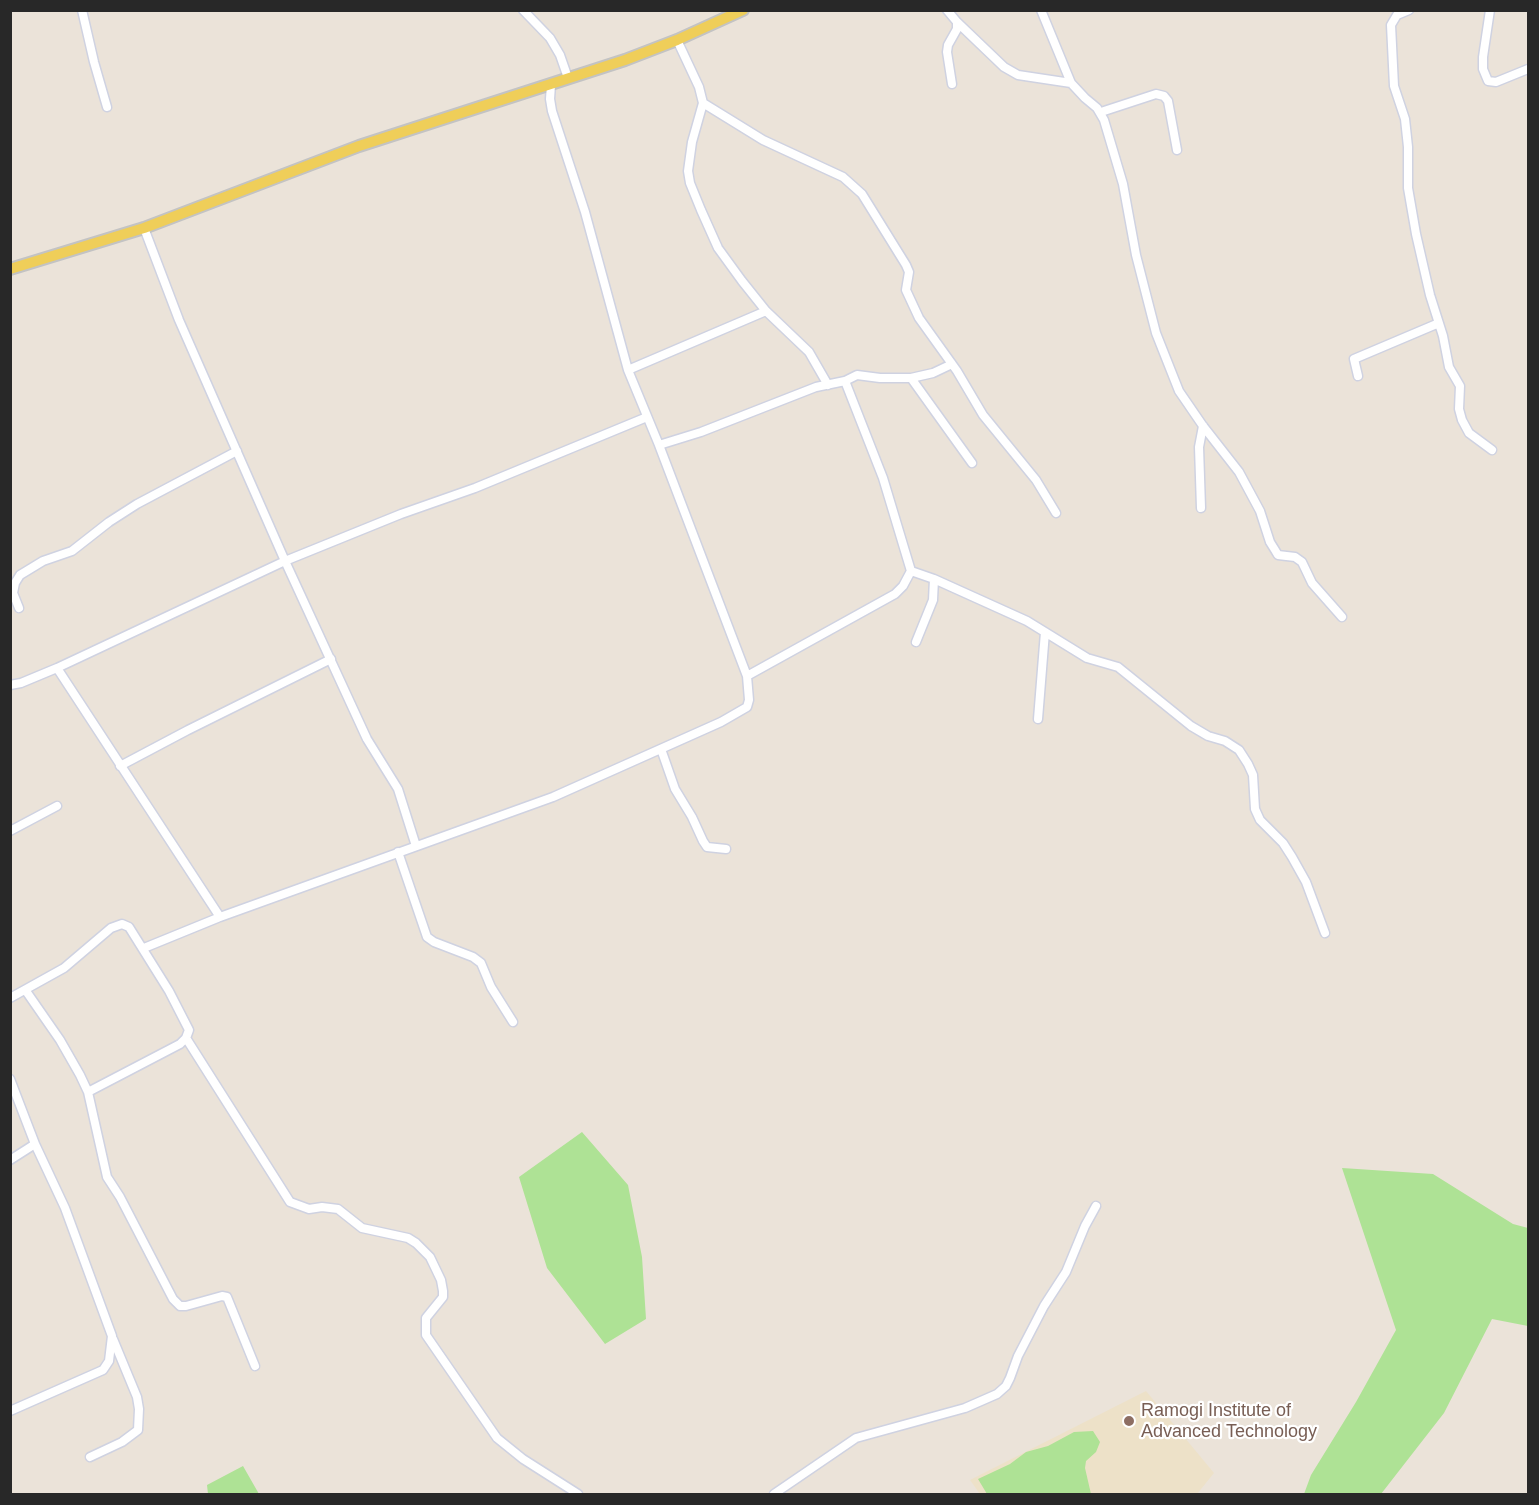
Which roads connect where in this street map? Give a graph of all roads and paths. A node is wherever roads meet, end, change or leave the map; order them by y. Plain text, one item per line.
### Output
1 (82, 10) edge
2 (523, 10) edge
3 (743, 10) edge
4 (947, 10) edge
5 (1041, 10) edge
6 (1409, 10) edge
7 (1490, 10) edge
8 (957, 22) junction
9 (677, 40) junction
10 (1528, 69) edge
11 (568, 78) junction
12 (1071, 83) junction
13 (952, 84) dead end
14 (551, 85) junction
15 (703, 103) junction
16 (107, 107) dead end
17 (1101, 112) junction
18 (1177, 150) dead end
19 (144, 228) junction
20 (10, 269) edge
21 (766, 311) junction
22 (1439, 323) junction
23 (952, 364) junction
24 (628, 370) junction
25 (1358, 376) dead end
26 (911, 378) junction
27 (845, 381) junction
28 (828, 385) junction
29 (647, 417) junction
30 (1203, 426) junction
31 (659, 445) junction
32 (1492, 450) dead end
33 (237, 451) junction
34 (972, 463) dead end
35 (1201, 508) dead end
36 (1056, 513) dead end
37 (285, 561) junction
38 (911, 571) junction
39 (934, 579) junction
40 (19, 608) dead end
41 (1342, 617) dead end
42 (1045, 632) junction
43 (916, 642) dead end
44 (331, 659) junction
45 (57, 668) junction
46 (747, 676) junction
47 (10, 685) edge
48 (1038, 719) dead end
49 (661, 749) junction
50 (120, 766) junction
51 (57, 806) dead end
52 (10, 831) edge
53 (416, 846) junction
54 (726, 849) dead end
55 (398, 852) junction
56 (220, 916) junction
57 (1326, 933) dead end
58 (144, 948) junction
59 (26, 991) junction
60 (10, 998) edge
61 (513, 1022) dead end
62 (186, 1038) junction
63 (10, 1078) edge
64 (88, 1092) junction
65 (35, 1144) junction
66 (10, 1160) edge
67 (1096, 1206) dead end
68 (112, 1336) junction
69 (255, 1365) dead end
70 (10, 1411) edge
71 (90, 1458) dead end
72 (579, 1494) edge
73 (774, 1494) edge

1 - 16 street
2 - 11 street
3 - 9 main road
4 - 8 street
5 - 12 street
6 - 22 street
7 - 10 street
8 - 12 street
8 - 13 street
9 - 11 main road
9 - 15 street
11 - 14 main road
12 - 17 street
14 - 19 main road
14 - 24 street
15 - 21 street
15 - 23 street
17 - 18 street
17 - 30 street
19 - 20 main road
19 - 33 street
21 - 24 street
21 - 28 street
22 - 25 street
22 - 32 street
23 - 26 street
23 - 36 street
24 - 29 street
26 - 27 street
26 - 34 street
27 - 28 street
27 - 38 street
28 - 31 street
29 - 31 street
29 - 37 street
30 - 35 street
30 - 41 street
31 - 46 street
33 - 37 street
33 - 40 street
37 - 44 street
37 - 45 street
38 - 39 street
38 - 46 street
39 - 42 street
39 - 43 street
42 - 48 street
42 - 57 street
44 - 50 street
44 - 53 street
45 - 47 street
45 - 50 street
46 - 49 street
49 - 53 street
49 - 54 street
50 - 56 street
51 - 52 street
53 - 55 street
55 - 56 street
55 - 61 street
56 - 58 street
58 - 59 street
58 - 62 street
59 - 60 street
59 - 64 street
62 - 64 street
62 - 72 street
63 - 65 street
64 - 69 street
65 - 66 street
65 - 68 street
67 - 73 street
68 - 70 street
68 - 71 street

